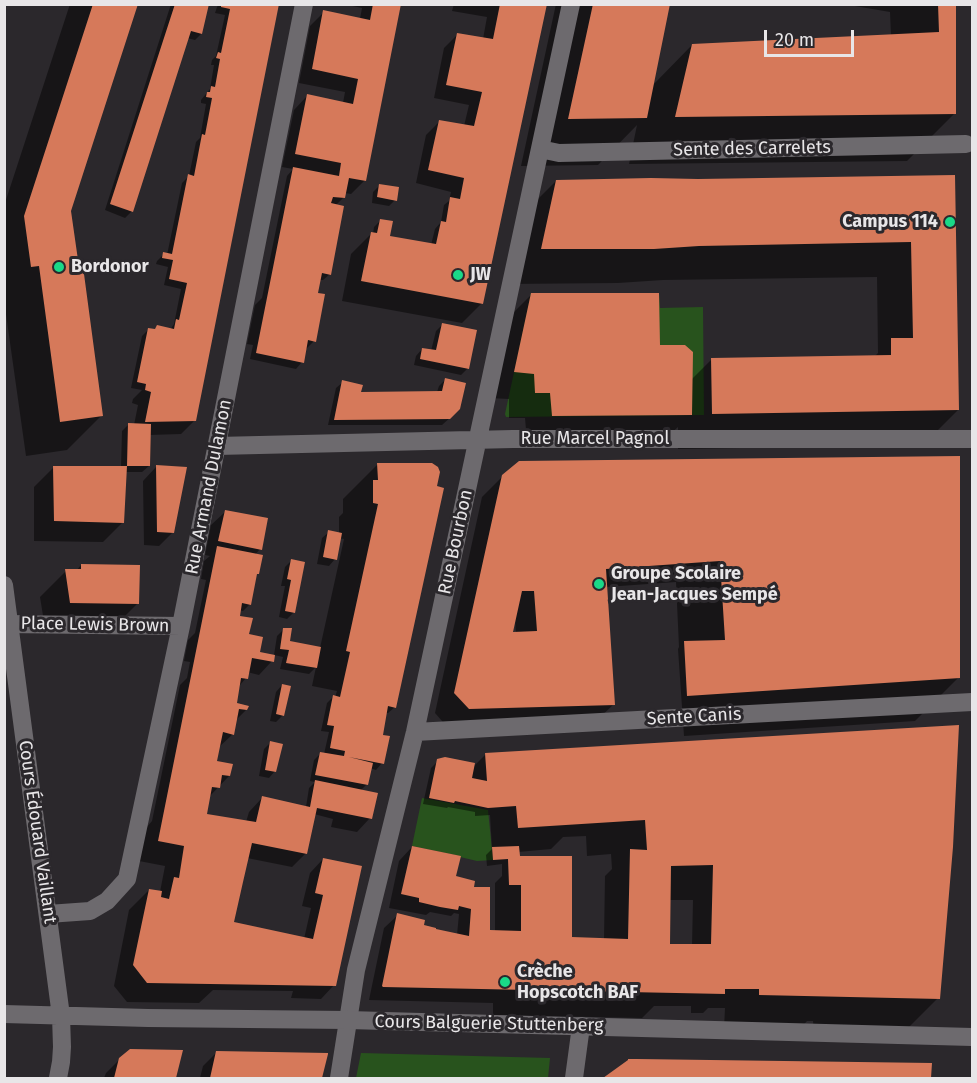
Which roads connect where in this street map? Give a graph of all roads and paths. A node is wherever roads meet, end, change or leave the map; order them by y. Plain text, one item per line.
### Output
1 (304, 4) edge
2 (571, 4) edge
3 (966, 144) dead end
4 (540, 149) junction
5 (972, 439) edge
6 (478, 440) junction
7 (217, 446) junction
8 (4, 585) edge
9 (7, 624) edge
10 (181, 626) junction
11 (972, 702) edge
12 (415, 732) junction
13 (48, 914) junction
14 (4, 1014) edge
15 (62, 1016) junction
16 (348, 1020) junction
17 (581, 1026) junction
18 (972, 1037) edge
19 (58, 1078) edge
20 (339, 1078) edge
21 (574, 1078) edge

1 - 7 street, Rue Armand Dulamon
2 - 4 street, Rue Bourbon
3 - 4 street, Sente des Carrelets
4 - 6 street, Rue Bourbon
5 - 6 street, Rue Marcel Pagnol
6 - 7 street, Rue Marcel Pagnol
6 - 12 street, Rue Bourbon
7 - 10 street, Rue Armand Dulamon
8 - 9 street, Cours Édouard Vaillant
9 - 10 street, Place Lewis Brown
9 - 13 street, Cours Édouard Vaillant
10 - 13 street, Rue Armand Dulamon
11 - 12 street, Sente Canis
12 - 16 street, Rue Bourbon
13 - 15 street, Cours Édouard Vaillant
14 - 15 street, Cours Balguerie Stuttenberg
15 - 16 street, Cours Balguerie Stuttenberg
15 - 19 street, Cours Édouard Vaillant
16 - 17 street, Cours Balguerie Stuttenberg
16 - 20 street, Rue Bourbon
17 - 18 street, Cours Balguerie Stuttenberg
17 - 21 street

